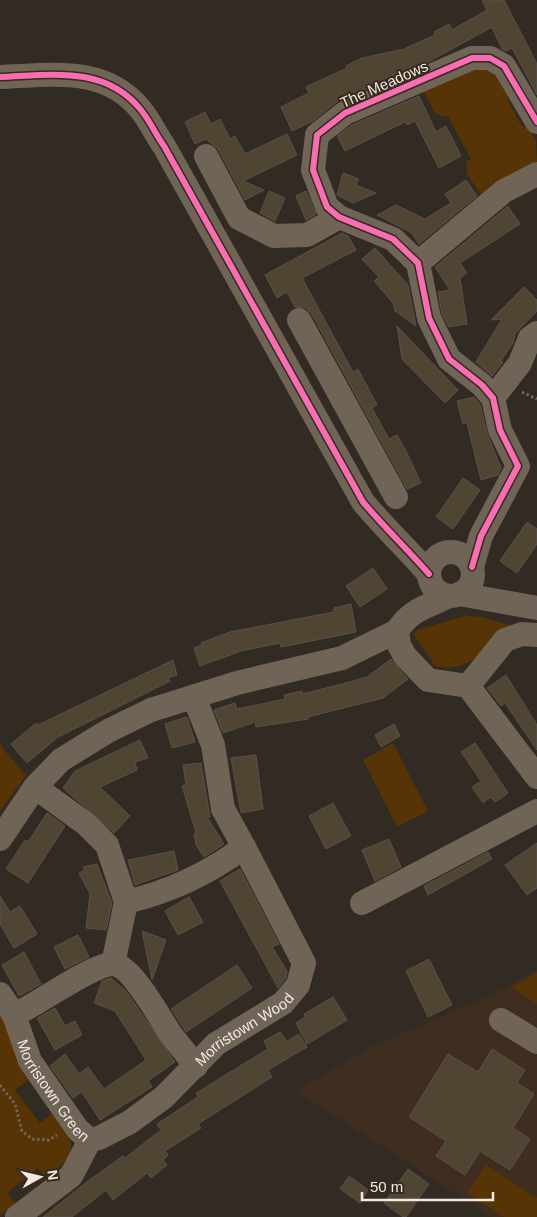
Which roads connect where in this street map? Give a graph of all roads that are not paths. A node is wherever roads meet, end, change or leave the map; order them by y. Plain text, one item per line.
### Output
1 (0, 77) edge
2 (537, 122) edge
3 (206, 156) dead end
4 (537, 174) edge
5 (339, 217) junction
6 (418, 263) junction
7 (299, 320) dead end
8 (537, 333) edge
9 (341, 397) junction
10 (493, 398) junction
11 (316, 420) junction
12 (527, 464) edge
13 (396, 497) dead end
14 (451, 574) junction
15 (537, 608) edge
16 (397, 631) junction
17 (537, 635) edge
18 (468, 686) junction
19 (194, 697) junction
20 (537, 777) edge
21 (35, 787) junction
22 (537, 811) edge
23 (0, 839) edge
24 (244, 847) junction
25 (126, 902) junction
26 (362, 904) dead end
27 (113, 964) junction
28 (0, 994) edge
29 (14, 1015) junction
30 (501, 1020) dead end
31 (537, 1042) edge
32 (196, 1066) junction
33 (82, 1132) junction
34 (17, 1217) edge

1 - 11 street
2 - 5 street, The Meadows
3 - 5 street
4 - 6 street
5 - 6 street, The Meadows
6 - 10 street
7 - 9 street
8 - 10 street
9 - 11 street
9 - 13 street
10 - 12 street
11 - 14 street
12 - 14 street
14 - 15 street
14 - 16 street
16 - 18 street
16 - 19 street
17 - 18 street
18 - 20 street
19 - 21 street
19 - 24 street, Morristown Wood
21 - 23 street
21 - 25 street
22 - 26 street
24 - 25 street
24 - 32 street, Morristown Wood
25 - 27 street
27 - 29 street
27 - 32 street
28 - 29 street, Morristown Green
29 - 33 street, Morristown Green
30 - 31 street
32 - 33 street, Morristown Wood
33 - 34 street, Morristown Green

